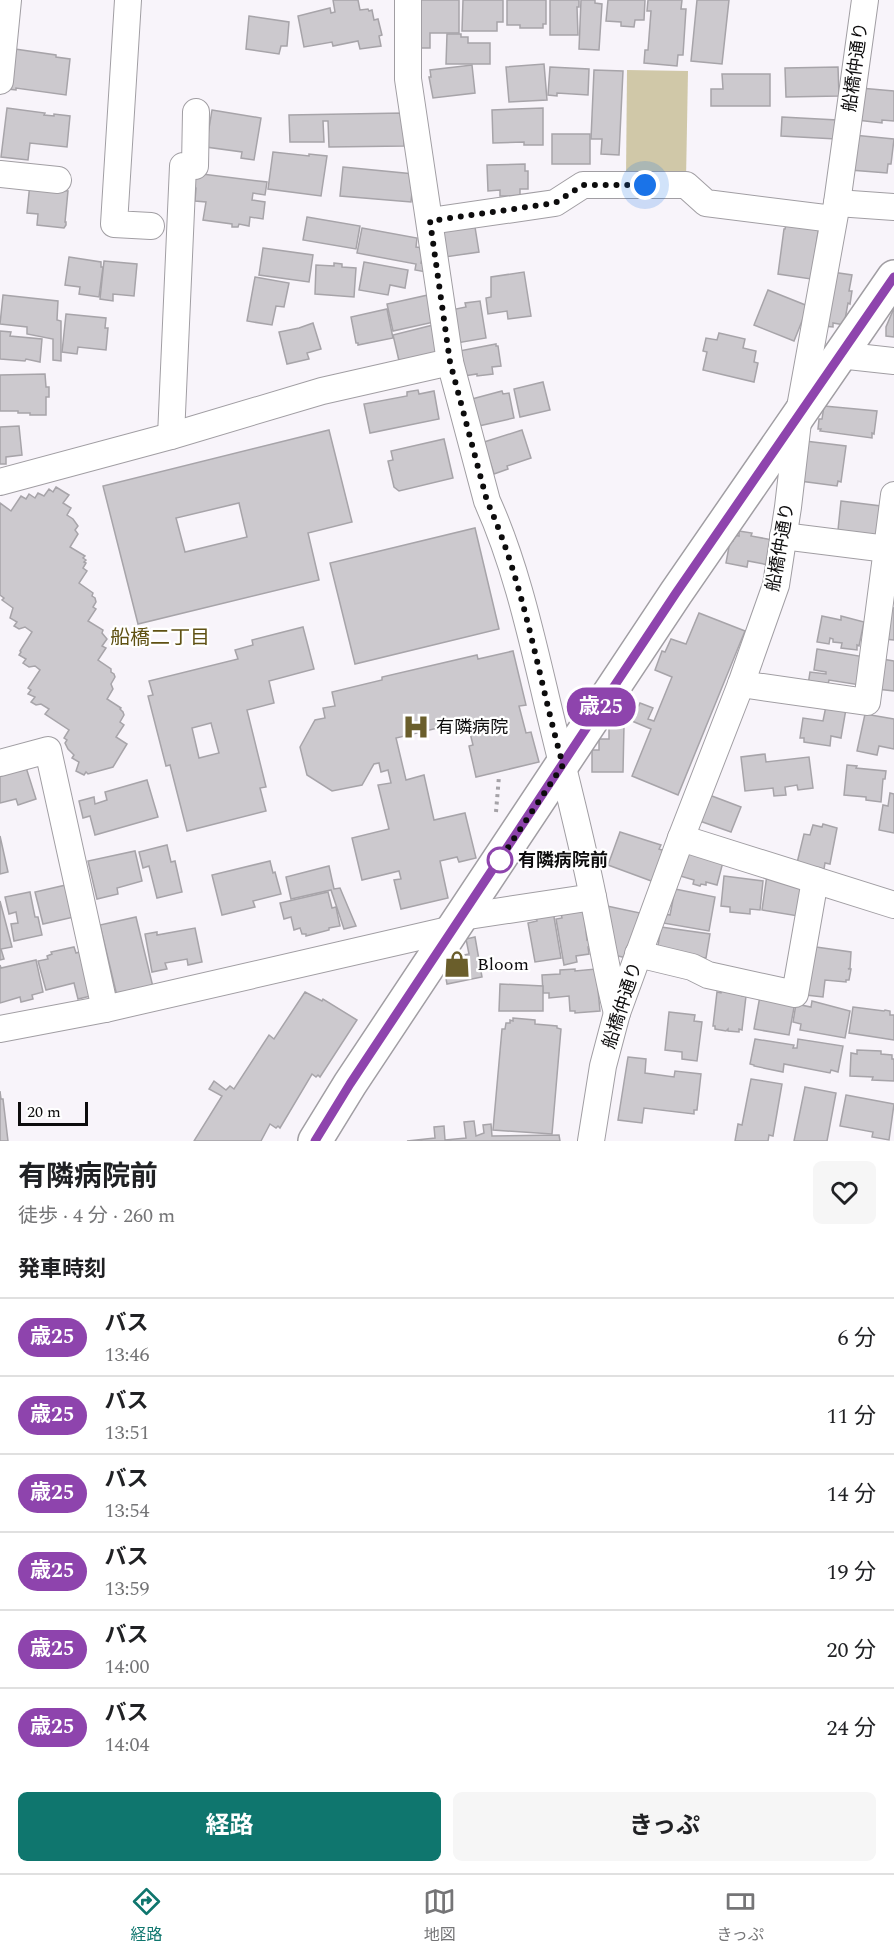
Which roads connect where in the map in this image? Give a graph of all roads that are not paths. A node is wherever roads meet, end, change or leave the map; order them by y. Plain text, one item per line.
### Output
1 (8, 0) edge
2 (128, 0) edge
3 (408, 0) edge
4 (865, 0) edge
5 (0, 81) edge
6 (196, 112) dead end
7 (0, 174) edge
8 (58, 180) dead end
9 (894, 207) edge
10 (835, 211) junction
11 (430, 221) junction
12 (151, 225) dead end
13 (894, 277) edge
14 (839, 355) junction
15 (894, 361) edge
16 (450, 362) junction
17 (799, 413) junction
18 (171, 436) junction
19 (0, 482) edge
20 (894, 495) edge
21 (783, 536) junction
22 (887, 549) junction
23 (741, 684) junction
24 (0, 763) edge
25 (563, 765) junction
26 (681, 838) junction
27 (815, 880) junction
28 (593, 897) junction
29 (894, 905) edge
30 (458, 923) junction
31 (638, 954) junction
32 (105, 1009) junction
33 (617, 1013) junction
34 (0, 1029) edge
35 (315, 1141) edge
36 (591, 1141) edge

1 - 5 street
2 - 12 street
3 - 11 street
4 - 10 street, 船橋仲通り
6 - 18 street
7 - 8 street
9 - 10 street
10 - 11 street
10 - 17 street, 船橋仲通り
11 - 16 street
13 - 14 main road
14 - 15 street
14 - 17 main road
16 - 18 street
16 - 25 street
17 - 21 street, 船橋仲通り
17 - 25 main road
18 - 19 street
20 - 22 street
21 - 22 street
21 - 23 street, 船橋仲通り
22 - 23 street
23 - 26 street, 船橋仲通り
24 - 32 street
25 - 28 street
25 - 30 main road
26 - 27 street
26 - 31 street, 船橋仲通り
27 - 29 street
27 - 31 street
28 - 30 street
28 - 33 street
30 - 32 street
30 - 35 main road
31 - 33 street, 船橋仲通り
32 - 34 street
33 - 36 street, 船橋仲通り

